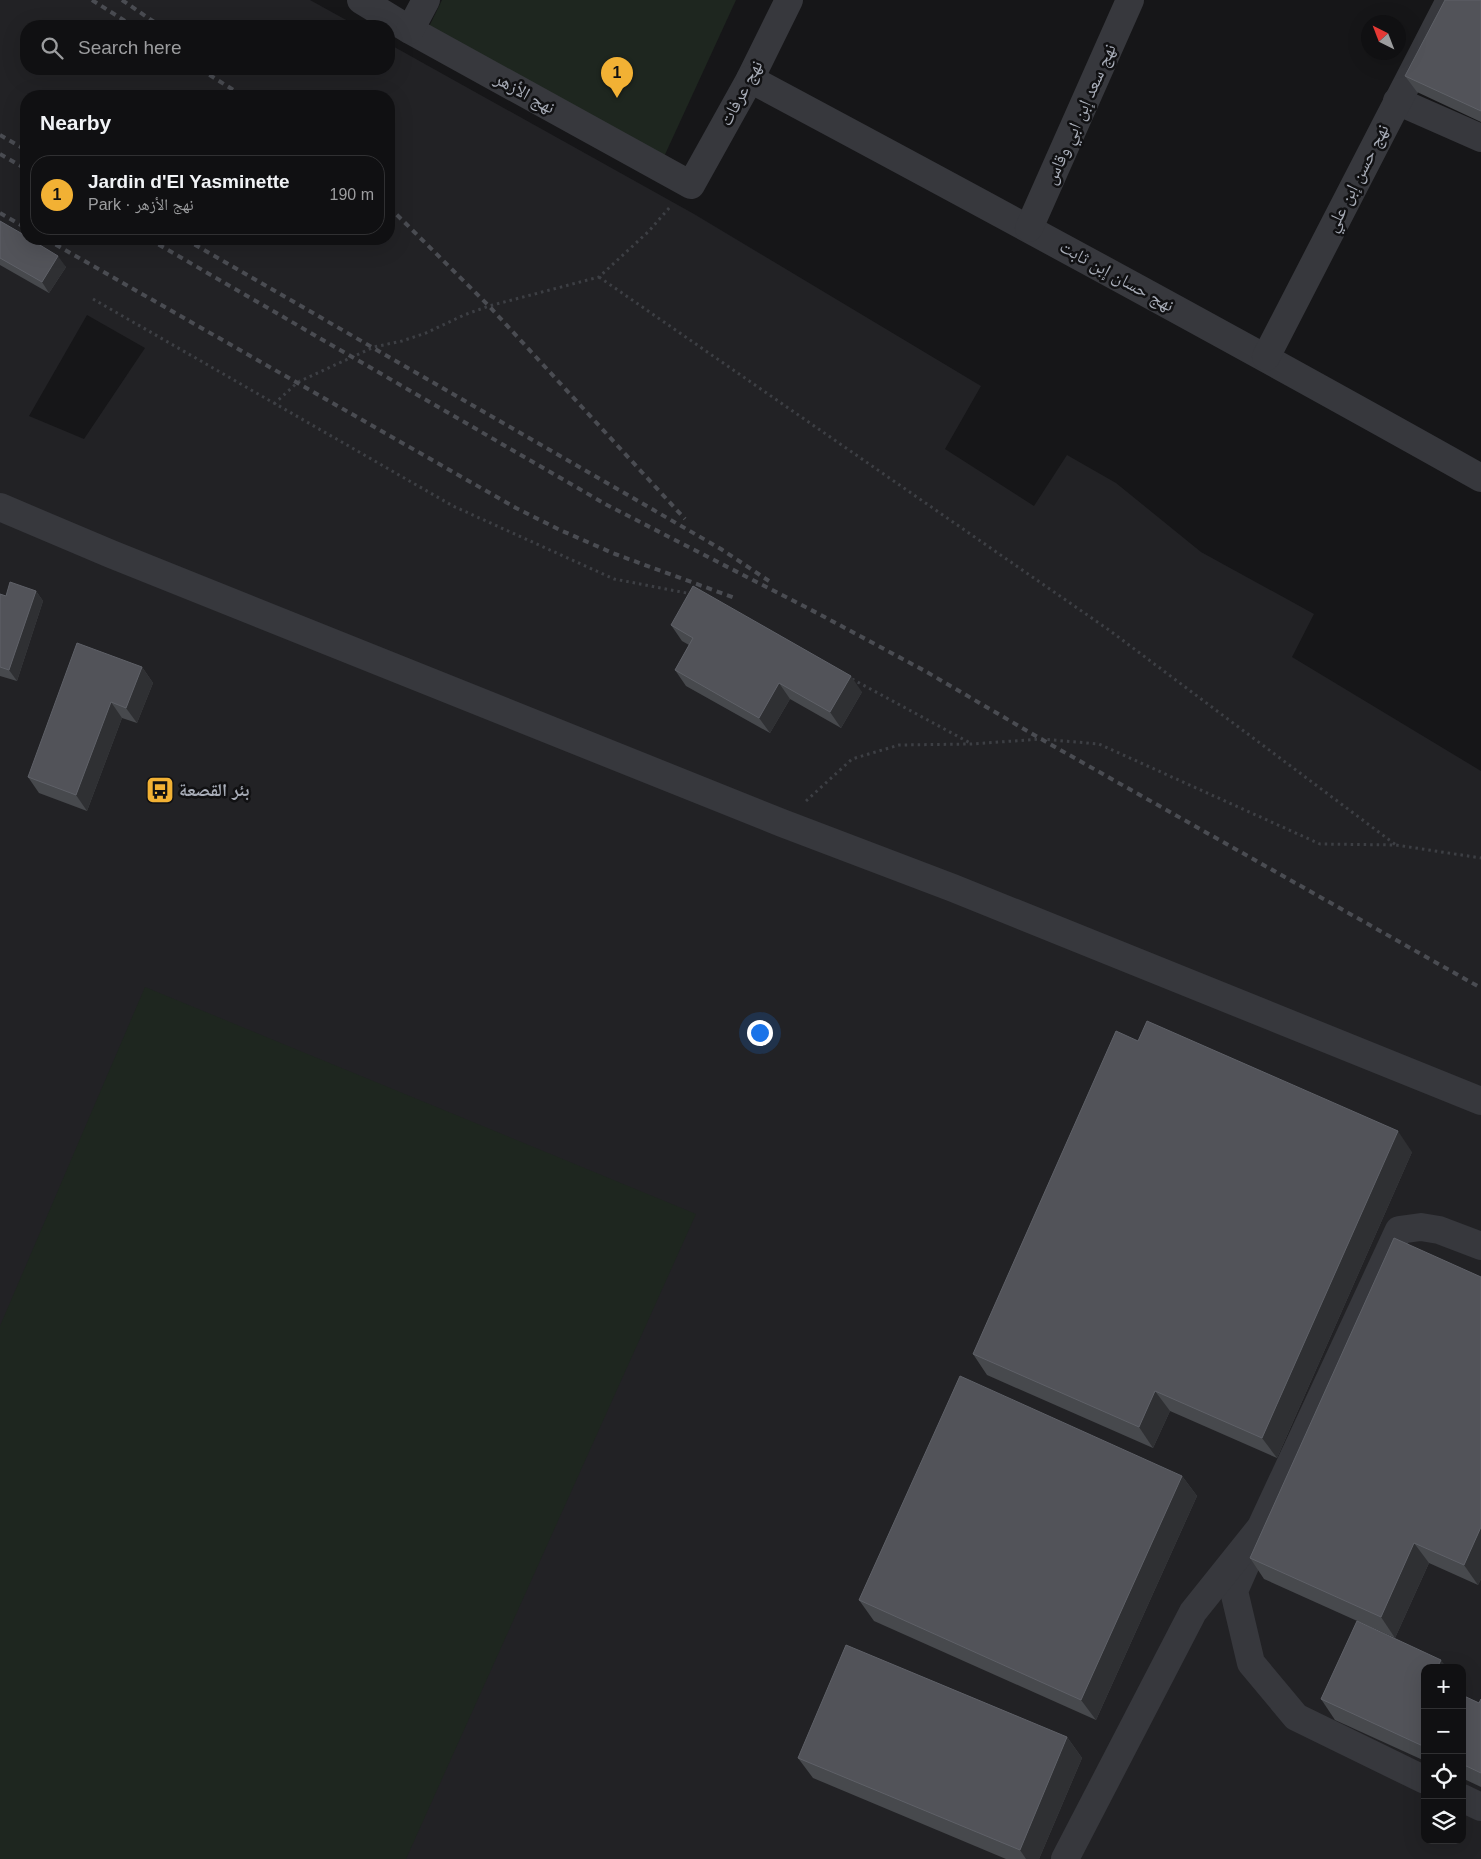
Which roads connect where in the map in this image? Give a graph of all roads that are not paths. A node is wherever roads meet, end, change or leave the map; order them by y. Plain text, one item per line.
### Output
1 (361, 0) edge
2 (426, 0) edge
3 (789, 0) edge
4 (1130, 0) edge
5 (1450, 0) edge
6 (394, 20) edge
7 (395, 21) edge
8 (410, 30) junction
9 (750, 79) junction
10 (1397, 101) junction
11 (1481, 138) edge
12 (691, 185) joint
13 (1029, 228) junction
14 (1266, 357) junction
15 (1481, 478) edge
16 (0, 507) edge
17 (1481, 1101) edge
18 (1481, 1246) edge
19 (1261, 1528) junction
20 (1421, 1778) edge
21 (1464, 1799) edge
22 (1481, 1807) edge
23 (1065, 1859) edge

1 - 6 street, نهج الأزهر
2 - 8 street
3 - 9 street, نهج عرفات
4 - 13 street, نهج سعد إبن ابي وقاس
5 - 10 street, نهج حسن إبن علي
7 - 8 street, نهج الأزهر
8 - 12 street, نهج الأزهر
9 - 12 street, نهج عرفات
9 - 13 street, نهج حسان إبن ثابت
10 - 11 street
10 - 14 street, نهج حسن إبن علي
13 - 14 street, نهج حسان إبن ثابت
14 - 15 street, نهج حسان إبن ثابت
16 - 17 street
18 - 19 street
19 - 20 street
19 - 23 street
21 - 22 street

